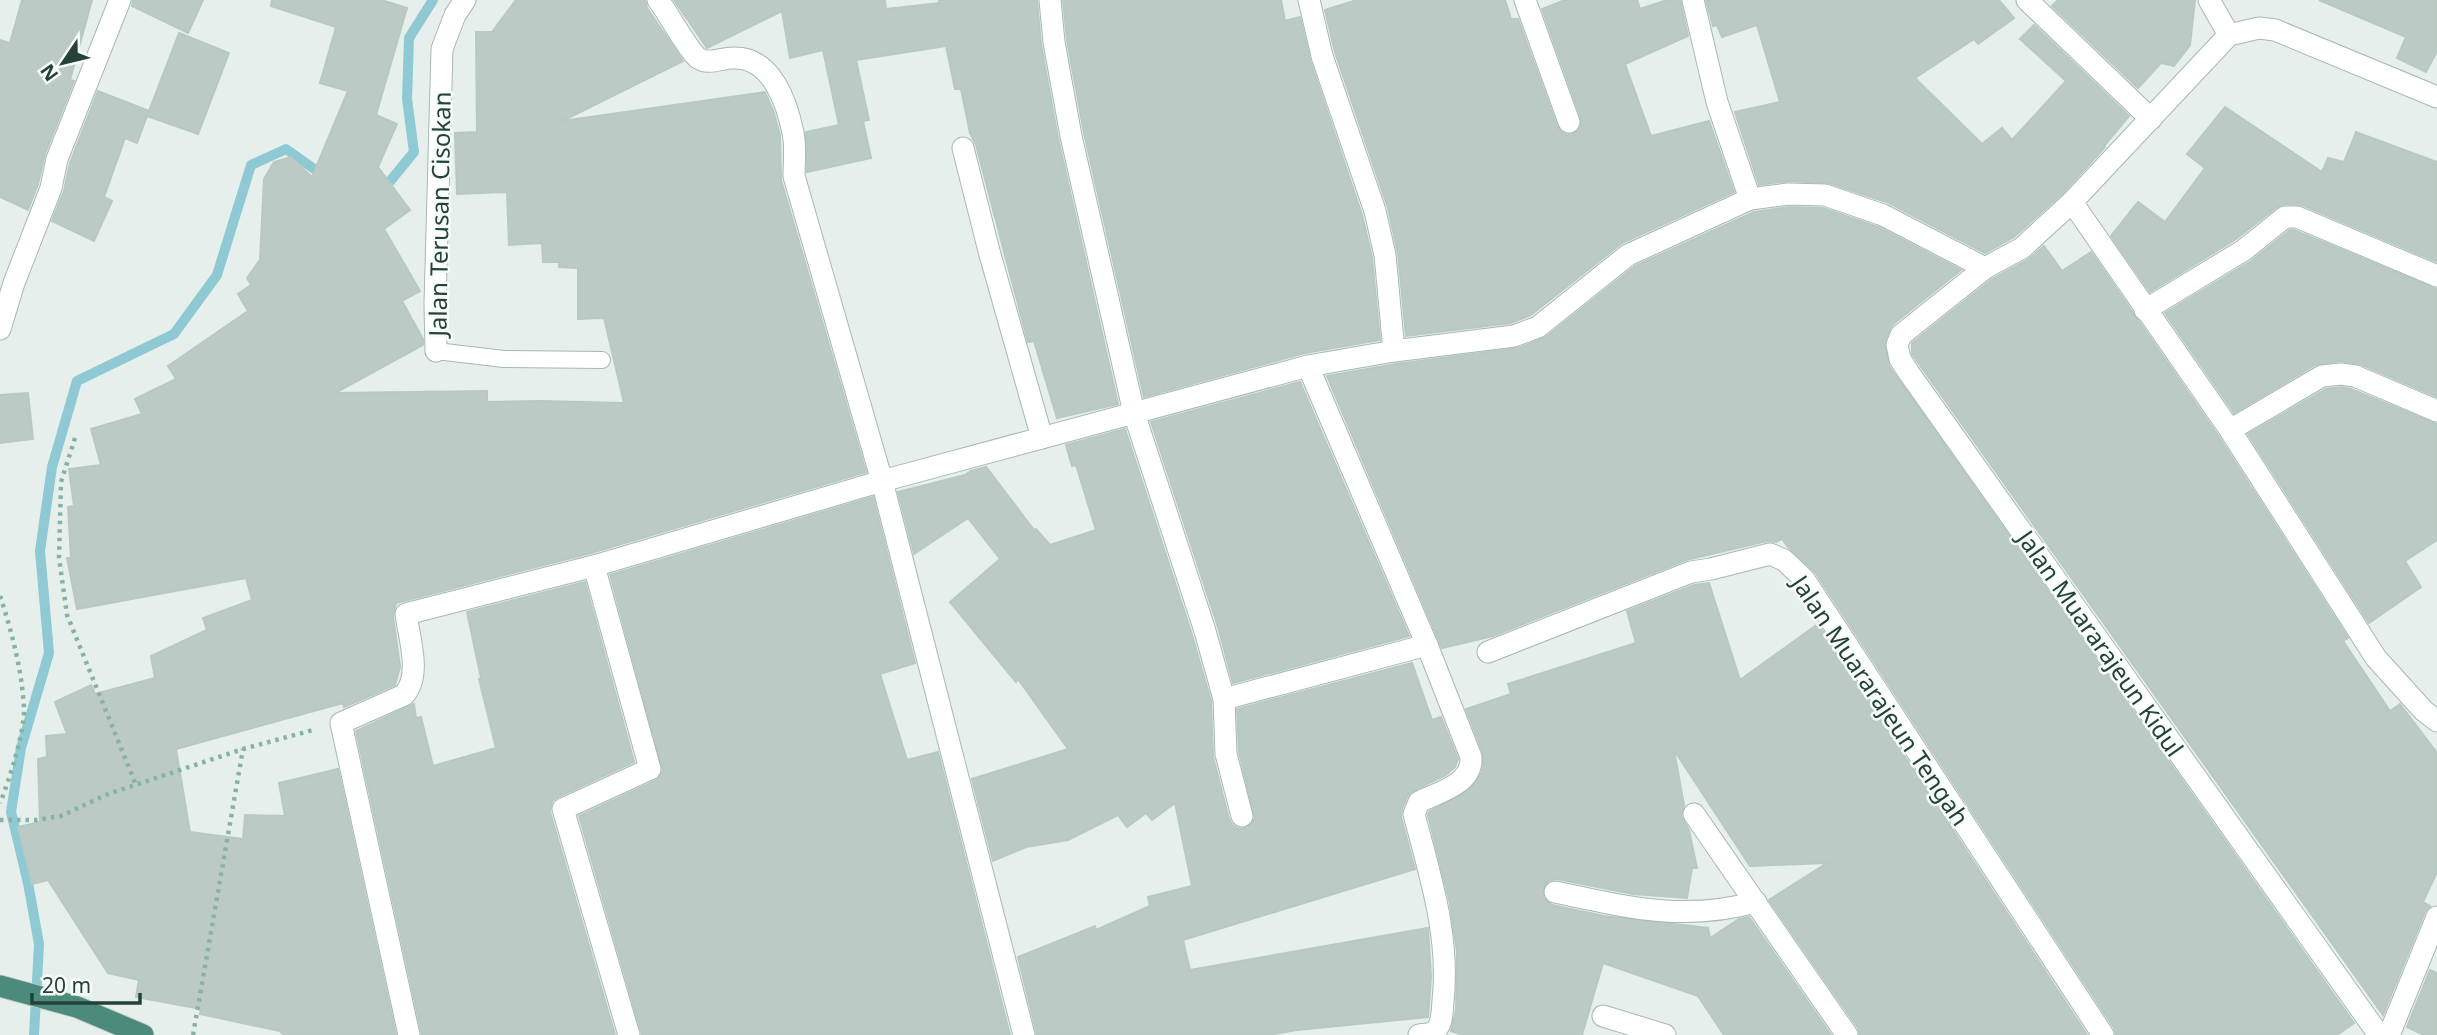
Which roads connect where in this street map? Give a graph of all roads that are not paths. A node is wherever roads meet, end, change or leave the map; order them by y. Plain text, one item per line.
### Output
1 (120, 0) edge
2 (465, 0) edge
3 (658, 0) edge
4 (1050, 0) edge
5 (1309, 0) edge
6 (1525, 0) edge
7 (1693, 0) edge
8 (2027, 0) edge
9 (2209, 0) edge
10 (2229, 34) junction
11 (2437, 97) edge
12 (2151, 119) junction
13 (1569, 122) dead end
14 (963, 148) dead end
15 (1750, 199) junction
16 (2072, 202) junction
17 (1985, 268) junction
18 (2437, 276) edge
19 (2145, 310) junction
20 (0, 329) edge
21 (436, 351) joint
22 (1394, 351) junction
23 (602, 360) dead end
24 (1308, 366) junction
25 (2437, 411) edge
26 (1134, 413) junction
27 (2230, 430) junction
28 (1042, 438) junction
29 (882, 481) junction
30 (594, 566) junction
31 (1427, 645) junction
32 (1488, 652) dead end
33 (1224, 699) junction
34 (2437, 721) edge
35 (1694, 814) dead end
36 (1242, 816) dead end
37 (1555, 892) dead end
38 (1756, 902) junction
39 (2437, 917) edge
40 (8, 988) edge
41 (1603, 1016) dead end
42 (1638, 1031) edge
43 (143, 1035) edge
44 (409, 1035) edge
45 (629, 1035) edge
46 (1024, 1035) edge
47 (1419, 1035) edge
48 (1665, 1035) edge
49 (1847, 1035) edge
50 (2103, 1035) edge
51 (2379, 1035) edge
52 (2389, 1035) edge

1 - 20 street
2 - 21 street, Jalan Terusan Cisokan
3 - 29 street
4 - 26 street
5 - 22 street
6 - 13 street
7 - 15 street
8 - 12 street
9 - 10 street
10 - 11 street
10 - 12 street, Jalan Muararajeun Kidul
12 - 16 street, Jalan Muararajeun Kidul
14 - 28 street
15 - 17 street
15 - 22 street
16 - 17 street, Jalan Muararajeun Kidul
16 - 19 street
17 - 51 street, Jalan Muararajeun Kidul
18 - 19 street
19 - 27 street
21 - 23 lane, Jalan Terusan Cisokan
22 - 24 street
24 - 26 street
24 - 31 street
25 - 27 street
26 - 28 street
26 - 33 street
27 - 34 street
28 - 29 street
29 - 30 street
29 - 46 street
30 - 44 street
30 - 45 street
31 - 33 street
31 - 47 street
32 - 50 street, Jalan Muararajeun Tengah
33 - 36 street
35 - 38 street
37 - 38 street
38 - 49 street
39 - 52 street
40 - 43 highway
41 - 42 street
42 - 48 street

